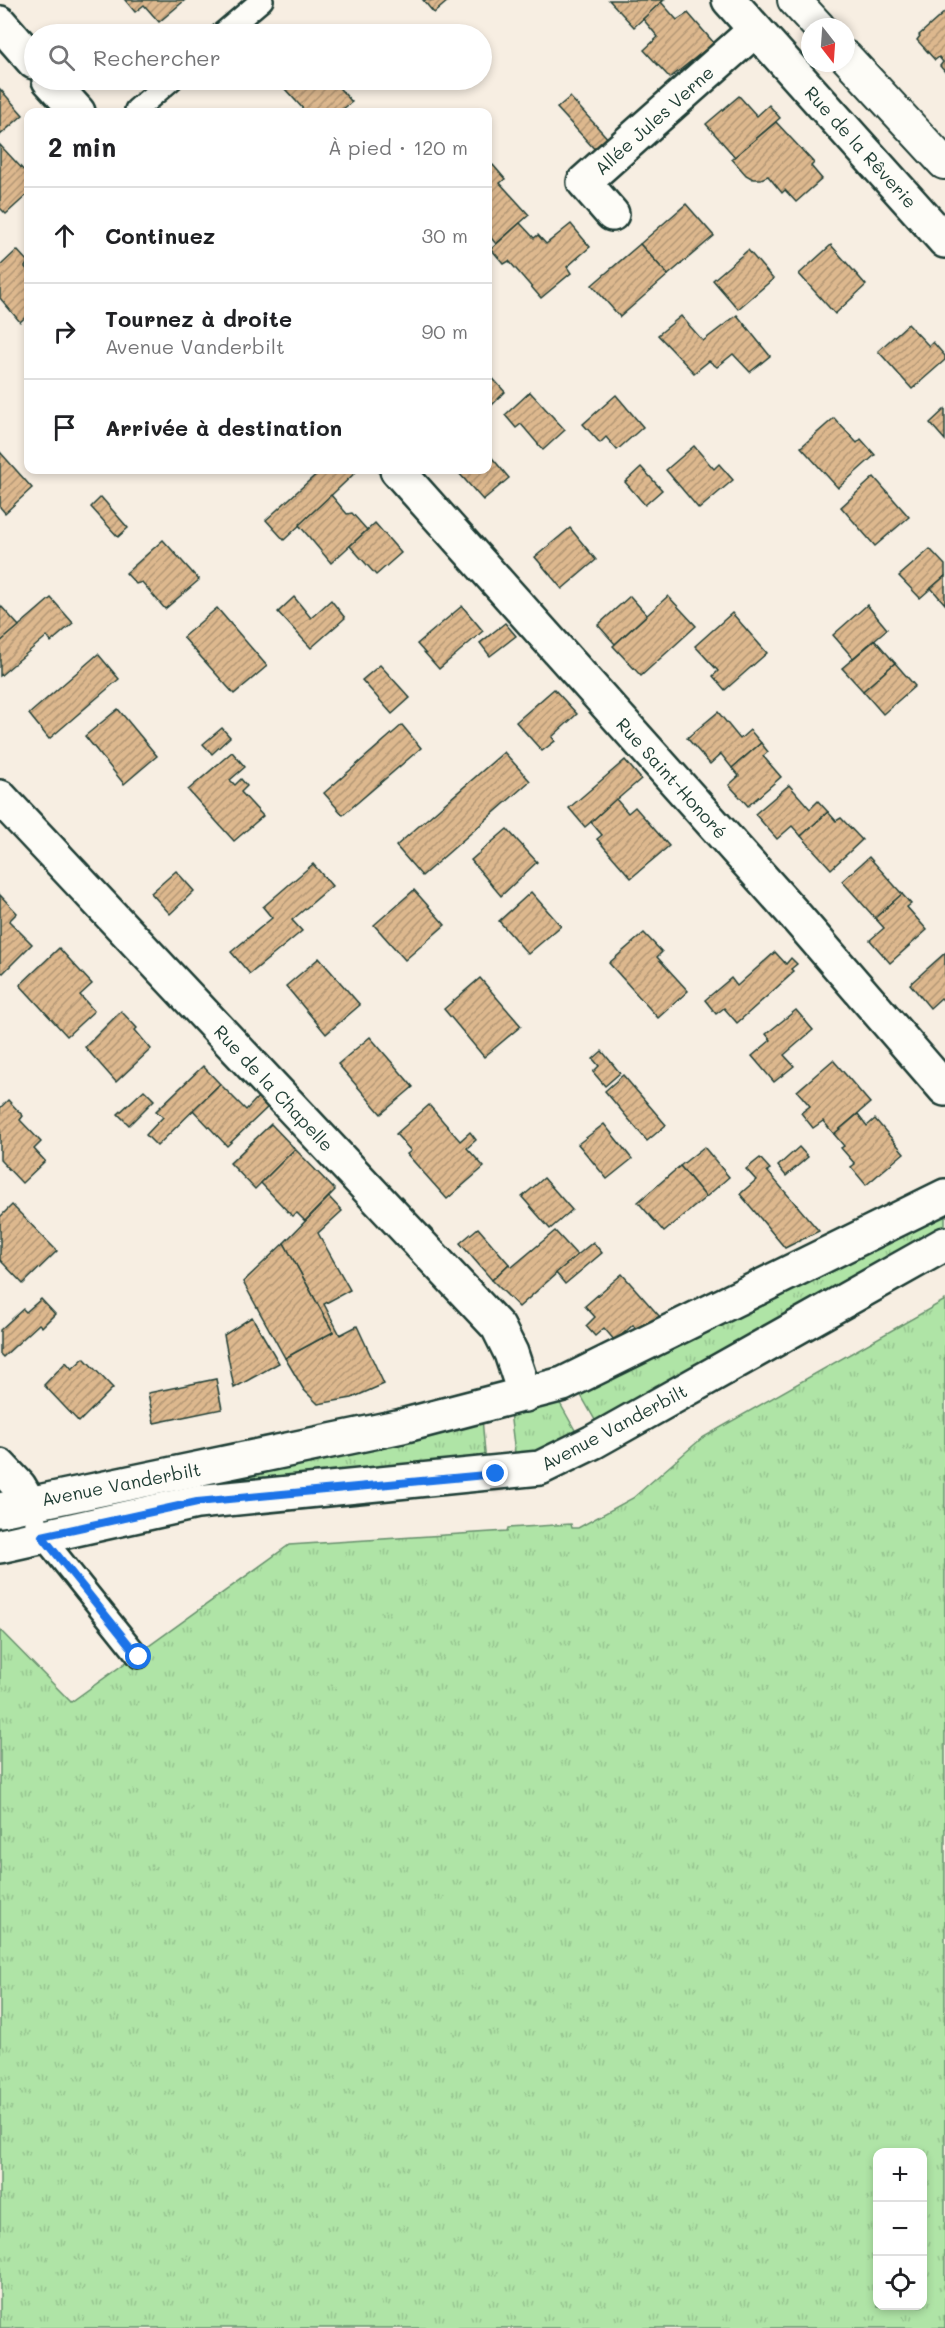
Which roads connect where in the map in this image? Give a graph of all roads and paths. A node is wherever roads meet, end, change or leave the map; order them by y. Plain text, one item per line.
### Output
1 (262, 0) edge
2 (729, 0) edge
3 (794, 0) edge
4 (811, 18) edge
5 (0, 23) edge
6 (234, 24) edge
7 (755, 30) junction
8 (24, 51) edge
9 (855, 67) edge
10 (58, 90) edge
11 (159, 90) edge
12 (74, 108) edge
13 (138, 108) edge
14 (944, 164) edge
15 (612, 214) dead end
16 (945, 241) edge
17 (401, 474) edge
18 (0, 796) edge
19 (945, 1089) edge
20 (945, 1196) edge
21 (945, 1244) edge
22 (525, 1395) junction
23 (0, 1466) edge
24 (15, 1506) edge
25 (42, 1536) junction
26 (0, 1546) edge
27 (139, 1657) dead end

1 - 6 lane
2 - 7 street, Rue de la Rêverie
3 - 4 street
5 - 8 street
7 - 15 street, Allée Jules Verne
7 - 16 street, Rue de la Rêverie
9 - 14 street
10 - 12 street
11 - 13 lane
17 - 19 street, Rue Saint-Honoré
18 - 22 street, Rue de la Chapelle
20 - 22 street, Avenue Vanderbilt
21 - 25 street, Avenue Vanderbilt
22 - 24 street, Avenue Vanderbilt
23 - 24 street
24 - 25 lane
25 - 26 street, Avenue Vanderbilt
25 - 27 lane

